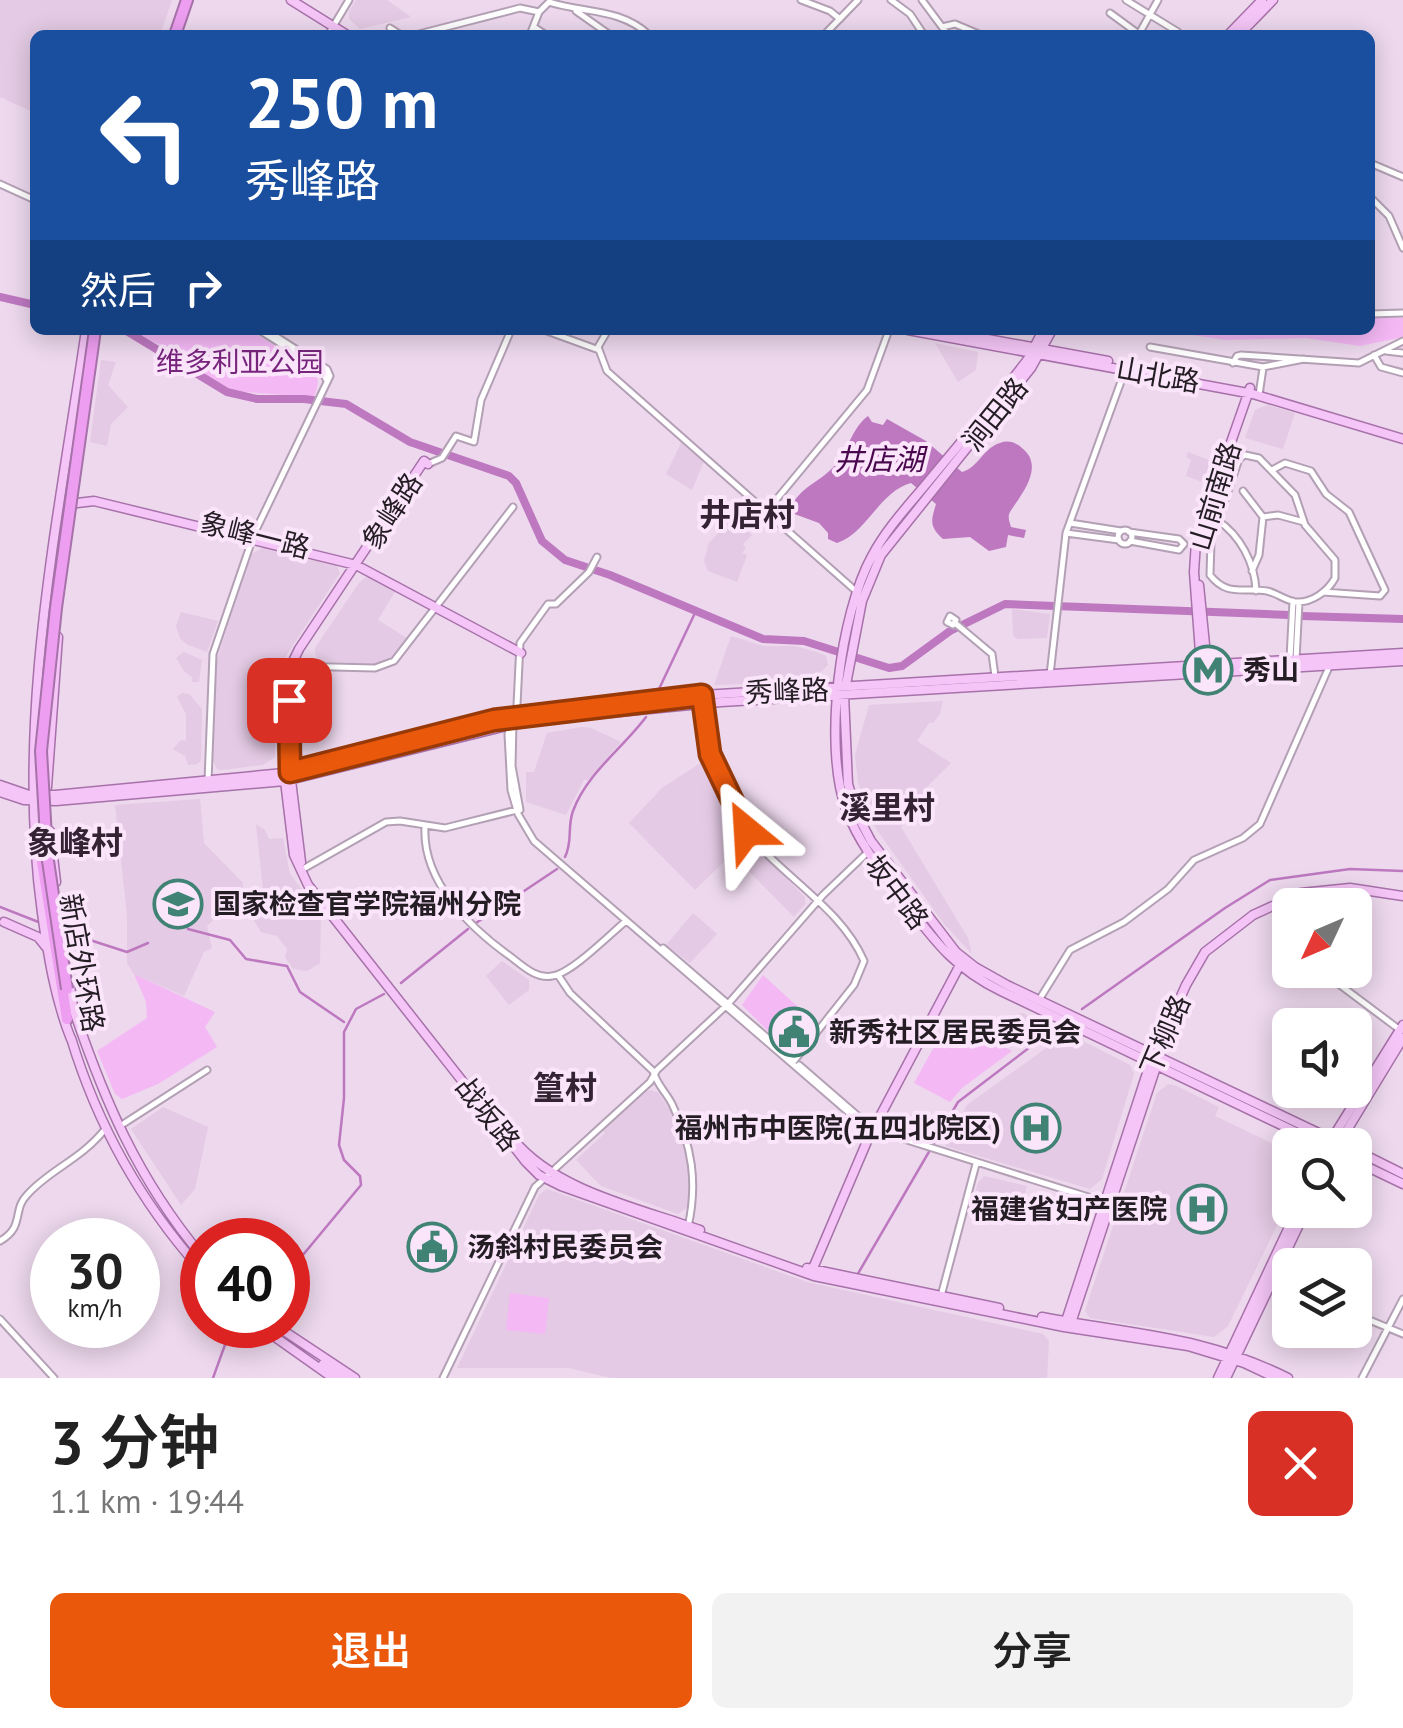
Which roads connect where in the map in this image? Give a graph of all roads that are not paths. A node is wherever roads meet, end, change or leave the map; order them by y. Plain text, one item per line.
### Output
1 (185, 0) edge
2 (291, 0) edge
3 (299, 0) edge
4 (349, 0) edge
5 (801, 0) edge
6 (858, 0) edge
7 (891, 0) edge
8 (922, 0) edge
9 (1126, 0) edge
10 (1158, 0) edge
11 (1262, 0) edge
12 (1272, 0) edge
13 (576, 11) junction
14 (539, 12) junction
15 (1110, 13) dead end
16 (1149, 17) junction
17 (840, 19) junction
18 (534, 27) junction
19 (942, 27) junction
20 (332, 28) edge
21 (390, 28) dead end
22 (175, 30) edge
23 (393, 30) edge
24 (434, 30) edge
25 (532, 30) edge
26 (538, 30) edge
27 (603, 30) edge
28 (640, 30) edge
29 (829, 30) edge
30 (921, 30) edge
31 (944, 30) edge
32 (969, 30) edge
33 (1134, 30) edge
34 (1140, 30) edge
35 (1174, 30) edge
36 (1233, 30) edge
37 (1244, 30) edge
38 (1375, 166) edge
39 (1401, 179) edge
40 (0, 184) edge
41 (30, 198) edge
42 (1375, 202) edge
43 (1403, 248) edge
44 (1403, 313) edge
45 (1375, 314) edge
46 (91, 335) edge
47 (91, 335) edge
48 (91, 335) edge
49 (92, 335) edge
50 (270, 335) edge
51 (509, 335) edge
52 (558, 335) edge
53 (606, 335) edge
54 (887, 335) edge
55 (939, 335) edge
56 (975, 335) edge
57 (1041, 335) edge
58 (1049, 335) edge
59 (1403, 341) edge
60 (1150, 347) dead end
61 (598, 350) junction
62 (1383, 350) junction
63 (1038, 351) junction
64 (1403, 353) edge
65 (1374, 355) junction
66 (1306, 358) junction
67 (1233, 363) junction
68 (1126, 367) junction
69 (1263, 367) junction
70 (1403, 373) edge
71 (1254, 392) junction
72 (1403, 436) edge
73 (428, 464) joint
74 (1272, 470) junction
75 (1243, 491) dead end
76 (75, 500) junction
77 (61, 503) junction
78 (513, 507) dead end
79 (1298, 508) junction
80 (766, 512) junction
81 (1291, 516) junction
82 (1263, 517) junction
83 (1218, 520) junction
84 (1068, 522) junction
85 (1304, 522) junction
86 (1121, 531) junction
87 (1130, 532) junction
88 (1066, 533) junction
89 (253, 537) junction
90 (1120, 540) junction
91 (1130, 541) junction
92 (360, 564) junction
93 (593, 564) dead end
94 (1252, 571) junction
95 (1335, 578) junction
96 (1256, 591) junction
97 (856, 592) junction
98 (1323, 592) junction
99 (1339, 593) junction
100 (1296, 602) junction
101 (438, 605) junction
102 (955, 623) dead end
103 (520, 650) junction
104 (849, 650) junction
105 (1403, 653) edge
106 (1293, 660) junction
107 (1403, 661) edge
108 (1204, 665) junction
109 (292, 666) junction
110 (1328, 667) junction
111 (1050, 676) junction
112 (996, 679) junction
113 (840, 692) junction
114 (703, 699) junction
115 (512, 720) junction
116 (288, 777) junction
117 (209, 785) junction
118 (0, 788) edge
119 (32, 798) junction
120 (47, 798) junction
121 (518, 809) junction
122 (424, 827) junction
123 (871, 850) junction
124 (303, 868) junction
125 (1372, 894) edge
126 (1403, 898) edge
127 (816, 902) junction
128 (1272, 908) edge
129 (627, 920) junction
130 (2, 921) edge
131 (40, 923) junction
132 (48, 952) junction
133 (963, 964) junction
134 (558, 975) junction
135 (1344, 988) edge
136 (67, 989) joint
137 (1039, 1000) junction
138 (727, 1005) junction
139 (73, 1007) junction
140 (67, 1019) joint
141 (1070, 1019) junction
142 (1402, 1031) edge
143 (71, 1039) junction
144 (794, 1060) junction
145 (1155, 1060) junction
146 (207, 1070) dead end
147 (655, 1076) junction
148 (860, 1120) junction
149 (117, 1127) junction
150 (106, 1128) junction
151 (876, 1128) junction
152 (1300, 1128) edge
153 (1344, 1128) edge
154 (1372, 1158) edge
155 (976, 1163) junction
156 (1372, 1169) edge
157 (1403, 1174) edge
158 (547, 1175) junction
159 (1403, 1184) edge
160 (1108, 1203) junction
161 (180, 1226) edge
162 (688, 1228) junction
163 (1289, 1228) edge
164 (0, 1241) edge
165 (180, 1242) edge
166 (814, 1273) junction
167 (854, 1281) junction
168 (1272, 1282) edge
169 (941, 1296) junction
170 (1403, 1299) edge
171 (0, 1318) edge
172 (1372, 1322) edge
173 (1068, 1325) junction
174 (1388, 1329) junction
175 (1403, 1334) edge
176 (282, 1348) edge
177 (290, 1348) edge
178 (304, 1348) edge
179 (309, 1348) edge
180 (1232, 1356) junction
181 (54, 1378) edge
182 (324, 1378) edge
183 (334, 1378) edge
184 (344, 1378) edge
185 (355, 1378) edge
186 (443, 1378) edge
187 (1218, 1378) edge
188 (1226, 1378) edge
189 (1276, 1378) edge
190 (1288, 1378) edge
191 (1362, 1378) edge

1 - 22 highway
2 - 20 main road
3 - 20 main road
4 - 20 street
5 - 17 street
6 - 17 street
7 - 30 street
8 - 19 street
9 - 16 street
10 - 16 street
11 - 36 main road
12 - 37 main road
13 - 14 street
13 - 27 street
13 - 28 street
14 - 18 street
14 - 24 street
15 - 33 street
16 - 34 street
16 - 35 street
17 - 29 street
18 - 25 street
18 - 26 street
19 - 31 street
19 - 32 street
21 - 23 street
38 - 39 street
40 - 41 street
42 - 43 street
44 - 45 street
46 - 77 main road
47 - 136 highway, 新店外环路, bridge
48 - 140 highway, 新店外环路, bridge
49 - 76 main road
50 - 89 street
51 - 73 street
52 - 61 street
53 - 61 street
54 - 80 street
55 - 63 main road, 山北路
56 - 63 main road, 山北路
57 - 63 main road, 涧田路
58 - 63 main road, 涧田路
59 - 62 street
60 - 67 street
61 - 80 street
62 - 64 street
62 - 65 street
63 - 68 main road, 山北路
63 - 97 main road, 涧田路
63 - 104 main road, 涧田路
65 - 66 street
65 - 70 street
66 - 67 street
66 - 69 street
67 - 69 street
68 - 71 main road, 山北路
68 - 84 street
69 - 71 street
71 - 72 main road, 山北路
71 - 108 main road, 山前南路
73 - 92 main road, 象峰路
74 - 79 street
74 - 83 street
74 - 99 street
75 - 82 street
76 - 77 main road, 象峰一路
76 - 89 main road, 象峰一路
76 - 120 main road
77 - 119 main road
78 - 101 street
79 - 81 street
79 - 85 street
80 - 97 street
81 - 82 street
81 - 85 street
82 - 94 street
83 - 94 street
83 - 96 street
84 - 86 street
84 - 88 street
85 - 95 street
86 - 87 street
86 - 90 street
87 - 91 street
87 - 91 street
88 - 90 street
88 - 111 street
89 - 92 main road, 象峰一路
89 - 117 street
90 - 91 street
92 - 101 main road, 象峰一路
92 - 109 main road, 象峰路
93 - 103 street
94 - 96 street
95 - 98 street
95 - 99 street
96 - 100 street
97 - 104 main road, 涧田路
98 - 99 street
98 - 100 street
100 - 106 street
101 - 103 main road, 象峰一路
101 - 109 street
102 - 112 street
103 - 115 street
104 - 113 main road
105 - 106 main road, 秀峰路
106 - 108 main road, 秀峰路
107 - 110 main road, 秀峰路
108 - 111 main road, 秀峰路
109 - 116 main road, 象峰路
110 - 113 main road, 秀峰路
110 - 137 street
111 - 112 main road, 秀峰路
112 - 113 main road, 秀峰路
113 - 114 main road
113 - 123 main road, 坂中路
114 - 115 main road
114 - 127 street
115 - 116 main road
115 - 121 street
116 - 117 main road
116 - 124 main road
116 - 158 main road, 战坂路
117 - 120 main road
118 - 119 main road
119 - 120 main road
119 - 131 main road
120 - 139 main road
121 - 122 street
121 - 129 street
122 - 124 street
122 - 134 street
123 - 127 street
123 - 133 main road, 坂中路
124 - 158 main road, 战坂路
125 - 126 main road, 下柳路
127 - 138 street
127 - 144 street
128 - 145 main road, 下柳路
129 - 134 street
129 - 138 street
130 - 131 main road
130 - 132 main road
131 - 132 main road
132 - 143 main road
133 - 137 main road, 坂中路
133 - 141 main road, 坂中路
133 - 151 main road
134 - 147 street
135 - 142 street
136 - 139 main road, 新店外环路
137 - 141 main road, 坂中路
138 - 144 street
138 - 147 street
138 - 148 street
139 - 149 main road, 新店外环路
140 - 143 main road, 新店外环路
141 - 145 main road, 坂中路
142 - 153 main road
143 - 150 main road, 新店外环路
144 - 148 street
145 - 152 main road, 坂中路
145 - 160 main road, 下柳路
146 - 149 street
147 - 158 street
147 - 162 street
148 - 151 street
149 - 161 main road, 新店外环路
150 - 164 street
150 - 165 main road, 新店外环路
151 - 155 street
151 - 166 main road
154 - 157 main road
155 - 160 street
155 - 169 street
156 - 159 main road
158 - 162 main road, 战坂路
158 - 186 street
160 - 173 main road, 下柳路
162 - 166 main road, 战坂路
163 - 180 main road
166 - 167 main road, 战坂路
167 - 169 main road, 战坂路
167 - 173 main road, 战坂路
168 - 180 main road
169 - 173 main road, 战坂路
170 - 174 street
171 - 181 street
172 - 174 street
173 - 180 main road, 战坂路
174 - 175 street
174 - 191 street
176 - 182 main road
177 - 183 main road
178 - 184 main road
179 - 185 main road
180 - 187 main road
180 - 188 main road
180 - 189 main road, 战坂路
180 - 190 main road, 战坂路

